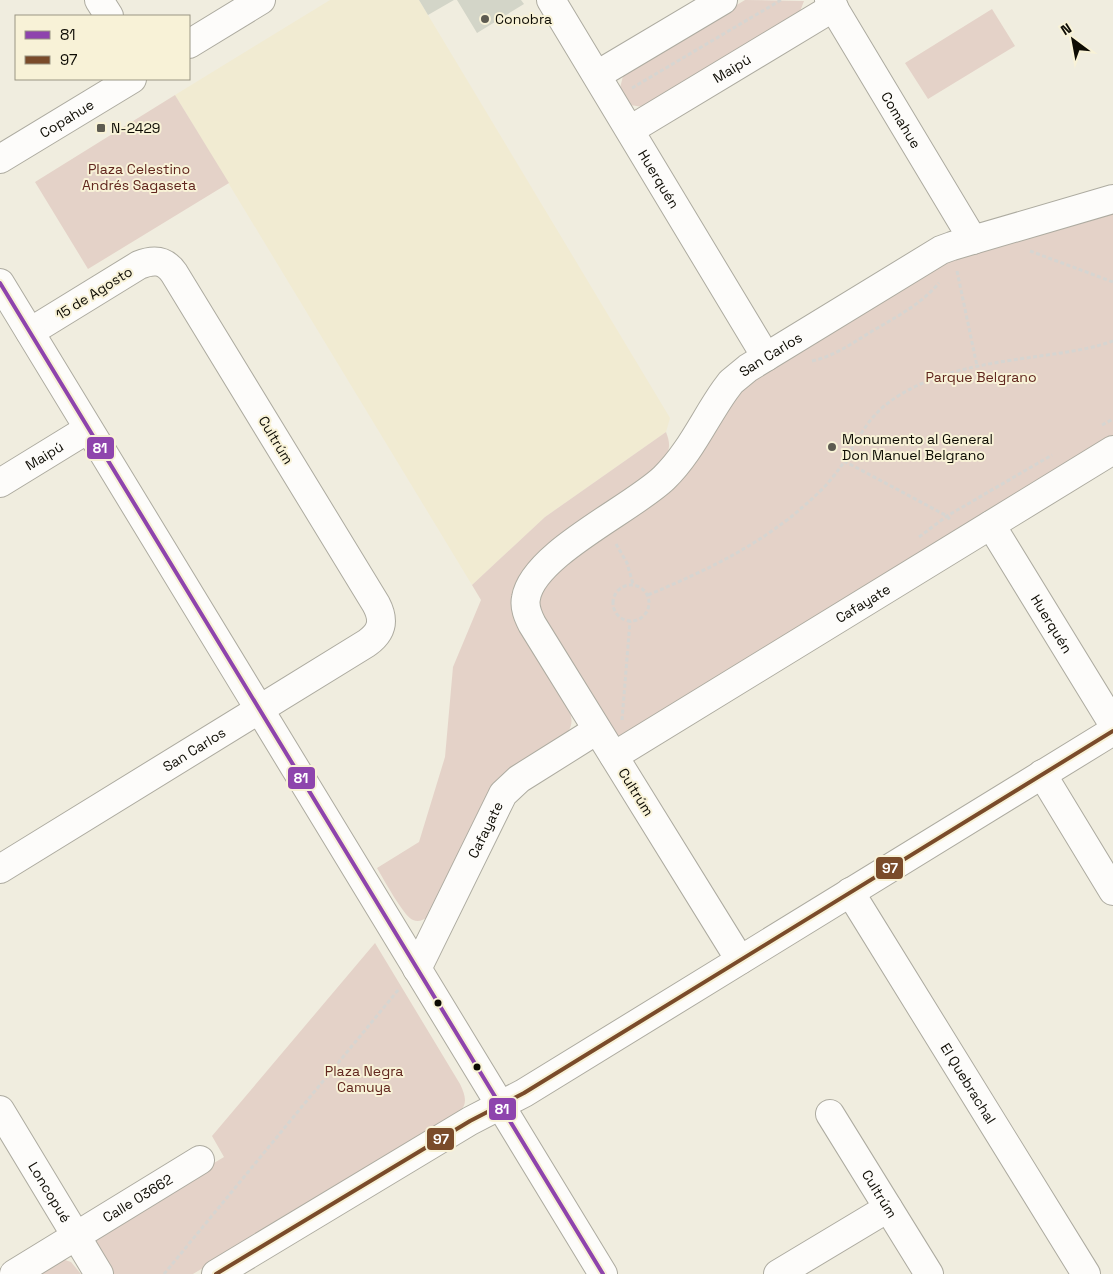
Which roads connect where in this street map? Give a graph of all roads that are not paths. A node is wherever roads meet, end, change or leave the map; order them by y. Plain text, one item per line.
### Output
1 (99, 0) edge
2 (261, 0) edge
3 (551, 0) edge
4 (723, 0) edge
5 (831, 4) edge
6 (108, 15) edge
7 (190, 43) edge
8 (597, 76) junction
9 (130, 80) edge
10 (630, 130) junction
11 (0, 159) edge
12 (1113, 199) edge
13 (973, 240) junction
14 (160, 261) joint
15 (1, 288) edge
16 (30, 332) junction
17 (766, 357) junction
18 (88, 429) junction
19 (1113, 450) edge
20 (0, 482) edge
21 (991, 526) junction
22 (532, 624) joint
23 (382, 625) joint
24 (259, 710) junction
25 (1113, 724) edge
26 (610, 725) junction
27 (1113, 731) edge
28 (614, 756) junction
29 (1042, 774) junction
30 (0, 869) edge
31 (1113, 891) edge
32 (850, 892) junction
33 (740, 960) junction
34 (409, 978) junction
35 (500, 1106) junction
36 (0, 1110) edge
37 (830, 1114) dead end
38 (200, 1160) dead end
39 (888, 1208) junction
40 (76, 1236) junction
41 (14, 1274) edge
42 (98, 1274) edge
43 (216, 1274) edge
44 (603, 1274) edge
45 (778, 1274) edge
46 (929, 1274) edge
47 (1086, 1274) edge

1 - 6 street
2 - 7 street
3 - 8 street, Huerquén
4 - 8 street
5 - 10 street, Maipú
5 - 13 street, Comahue
8 - 10 street, Huerquén
9 - 11 street, Copahue
10 - 17 street, Huerquén
12 - 13 street, San Carlos
13 - 17 street, San Carlos
14 - 16 street, 15 de Agosto
14 - 23 street, Cultrúm
15 - 16 street
16 - 18 street
17 - 22 street, San Carlos
18 - 20 street, Maipú
18 - 24 street
19 - 21 street, Cafayate
21 - 25 street, Huerquén
21 - 28 street, Cafayate
22 - 26 street, Cultrúm
23 - 24 street, San Carlos
24 - 30 street, San Carlos
24 - 34 street
26 - 28 street, Cultrúm
26 - 34 street, Cafayate
27 - 29 street
28 - 33 street, Cultrúm
29 - 31 street
29 - 32 street
32 - 33 street
32 - 47 street, El Quebrachal
33 - 35 street
34 - 35 street
35 - 43 street
35 - 44 street
36 - 40 street, Loncopué
37 - 39 street, Cultrúm
38 - 40 street, Calle 03662
39 - 45 street
39 - 46 street, Cultrúm
40 - 41 street, Calle 03662
40 - 42 street, Loncopué

